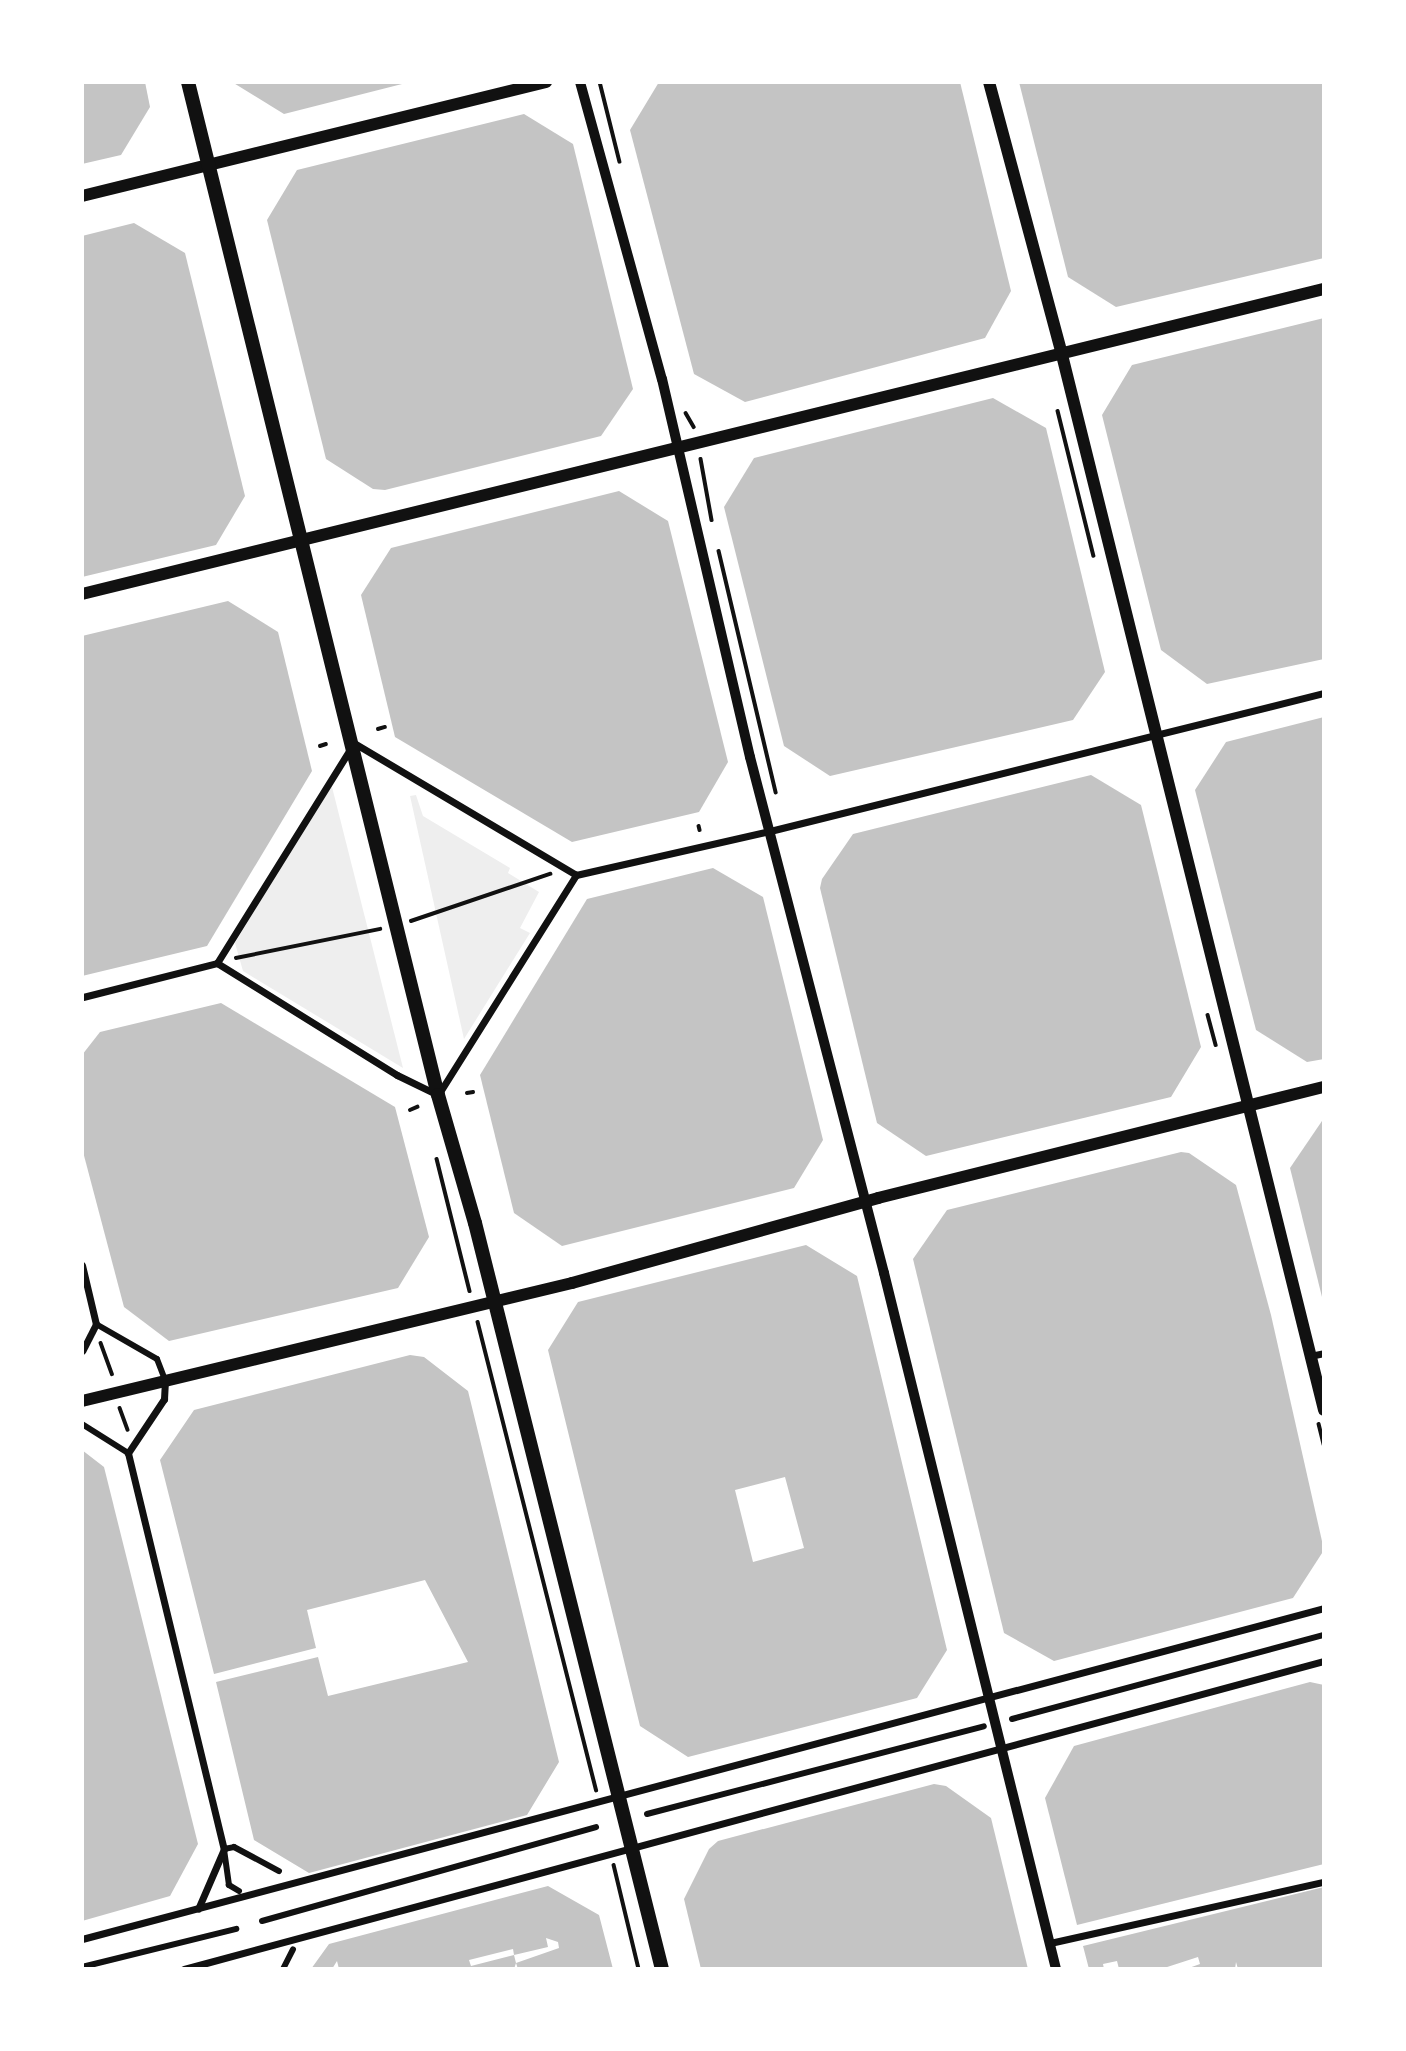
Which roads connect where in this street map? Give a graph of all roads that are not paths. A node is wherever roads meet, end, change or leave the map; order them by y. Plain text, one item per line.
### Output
1 (188, 82) edge
2 (546, 82) edge
3 (580, 82) edge
4 (989, 82) edge
5 (209, 165) junction
6 (82, 196) edge
7 (1324, 289) edge
8 (1062, 355) junction
9 (679, 448) junction
10 (304, 542) junction
11 (82, 594) edge
12 (1324, 693) edge
13 (1156, 735) junction
14 (354, 743) junction
15 (770, 831) junction
16 (576, 875) junction
17 (217, 963) junction
18 (83, 998) edge
19 (1324, 1087) edge
20 (439, 1095) junction
21 (1247, 1105) junction
22 (865, 1202) junction
23 (82, 1265) edge
24 (495, 1301) junction
25 (96, 1324) junction
26 (82, 1352) edge
27 (1324, 1353) edge
28 (1310, 1356) junction
29 (165, 1380) junction
30 (82, 1401) edge
31 (1324, 1410) edge
32 (82, 1424) edge
33 (128, 1453) junction
34 (1324, 1608) edge
35 (1324, 1635) edge
36 (1324, 1661) edge
37 (988, 1697) junction
38 (1012, 1719) dead end
39 (984, 1726) dead end
40 (1000, 1748) junction
41 (619, 1797) junction
42 (647, 1814) dead end
43 (596, 1827) dead end
44 (631, 1846) junction
45 (224, 1849) junction
46 (279, 1871) dead end
47 (1324, 1882) edge
48 (239, 1891) dead end
49 (198, 1909) junction
50 (262, 1921) dead end
51 (236, 1929) dead end
52 (82, 1939) edge
53 (1050, 1943) junction
54 (293, 1948) dead end
55 (210, 1965) edge
56 (82, 1967) edge
57 (184, 1969) edge
58 (283, 1969) edge
59 (662, 1969) edge
60 (1056, 1969) edge

1 - 5 main road
2 - 5 main road
3 - 9 street
4 - 8 main road
5 - 6 main road
5 - 10 main road
7 - 8 main road
8 - 9 main road
8 - 13 main road
9 - 10 main road
9 - 15 street
10 - 11 main road
10 - 14 main road
12 - 13 street
13 - 15 street
13 - 21 main road
14 - 16 street
14 - 17 street
14 - 20 main road
15 - 16 street
15 - 22 street
16 - 20 street
17 - 18 street
17 - 20 street
19 - 21 main road
20 - 24 main road
21 - 22 main road
21 - 28 main road
22 - 24 main road
22 - 37 street
23 - 25 street
24 - 29 main road
24 - 41 main road
25 - 26 street
25 - 29 street
27 - 28 street
28 - 31 main road
29 - 30 main road
29 - 33 street
32 - 33 street
33 - 45 street
34 - 37 street
35 - 38 street
36 - 40 street
37 - 40 street
37 - 41 street
39 - 42 street
40 - 44 street
40 - 53 street
41 - 44 main road
41 - 49 street
43 - 50 street
44 - 55 street
44 - 59 main road
45 - 46 street
45 - 48 street
45 - 49 street
47 - 53 street
49 - 52 street
51 - 56 street
53 - 60 street
54 - 58 street
55 - 57 street

